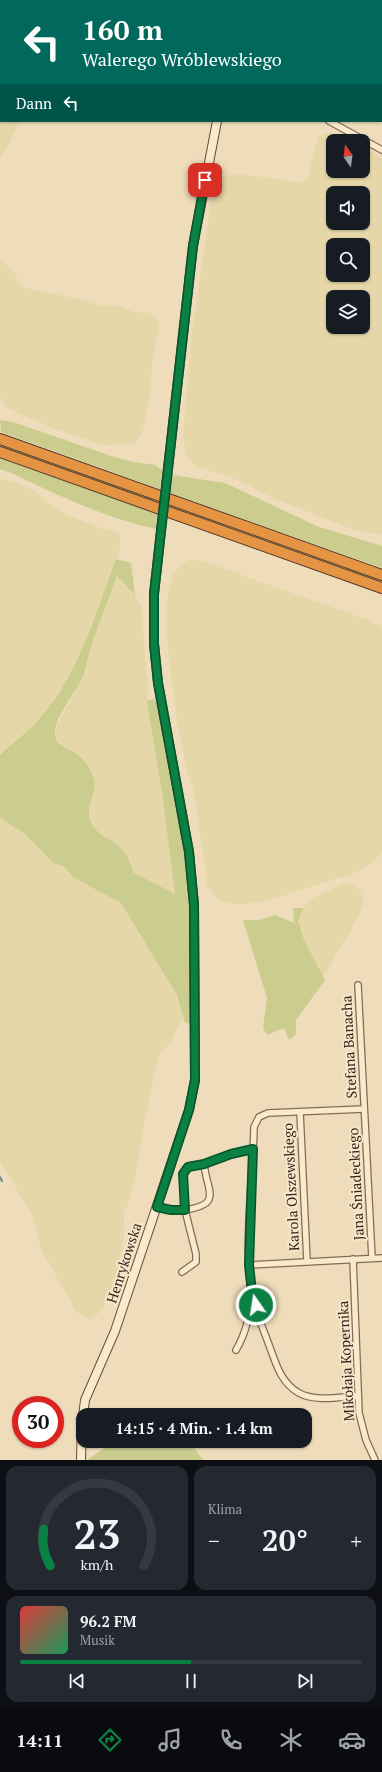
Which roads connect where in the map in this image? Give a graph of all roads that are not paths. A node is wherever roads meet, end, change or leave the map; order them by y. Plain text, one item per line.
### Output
1 (217, 122) edge
2 (331, 122) edge
3 (382, 150) edge
4 (0, 439) edge
5 (0, 452) edge
6 (382, 575) edge
7 (382, 588) edge
8 (358, 985) dead end
9 (364, 1108) junction
10 (300, 1112) junction
11 (253, 1149) junction
12 (204, 1164) junction
13 (157, 1207) junction
14 (185, 1210) junction
15 (372, 1258) junction
16 (382, 1258) edge
17 (353, 1259) junction
18 (307, 1261) junction
19 (249, 1265) junction
20 (182, 1272) dead end
21 (252, 1292) junction
22 (236, 1350) dead end
23 (358, 1396) junction
24 (81, 1460) edge
25 (375, 1460) edge

1 - 13 main road, Henrykowska, bridge
2 - 3 street
4 - 6 highway
5 - 7 highway
8 - 9 street, Stefana Banacha
9 - 10 street
9 - 15 street, Jana Śniadeckiego
10 - 11 street
10 - 18 street, Karola Olszewskiego
11 - 12 street
11 - 19 street
12 - 14 street
12 - 14 street
13 - 14 street
13 - 24 main road, Henrykowska
14 - 20 street
15 - 16 street
15 - 17 street
17 - 18 street
17 - 23 street, Mikołaja Kopernika
18 - 19 street
19 - 21 street
21 - 22 street
21 - 23 street
23 - 25 street, Mikołaja Kopernika

